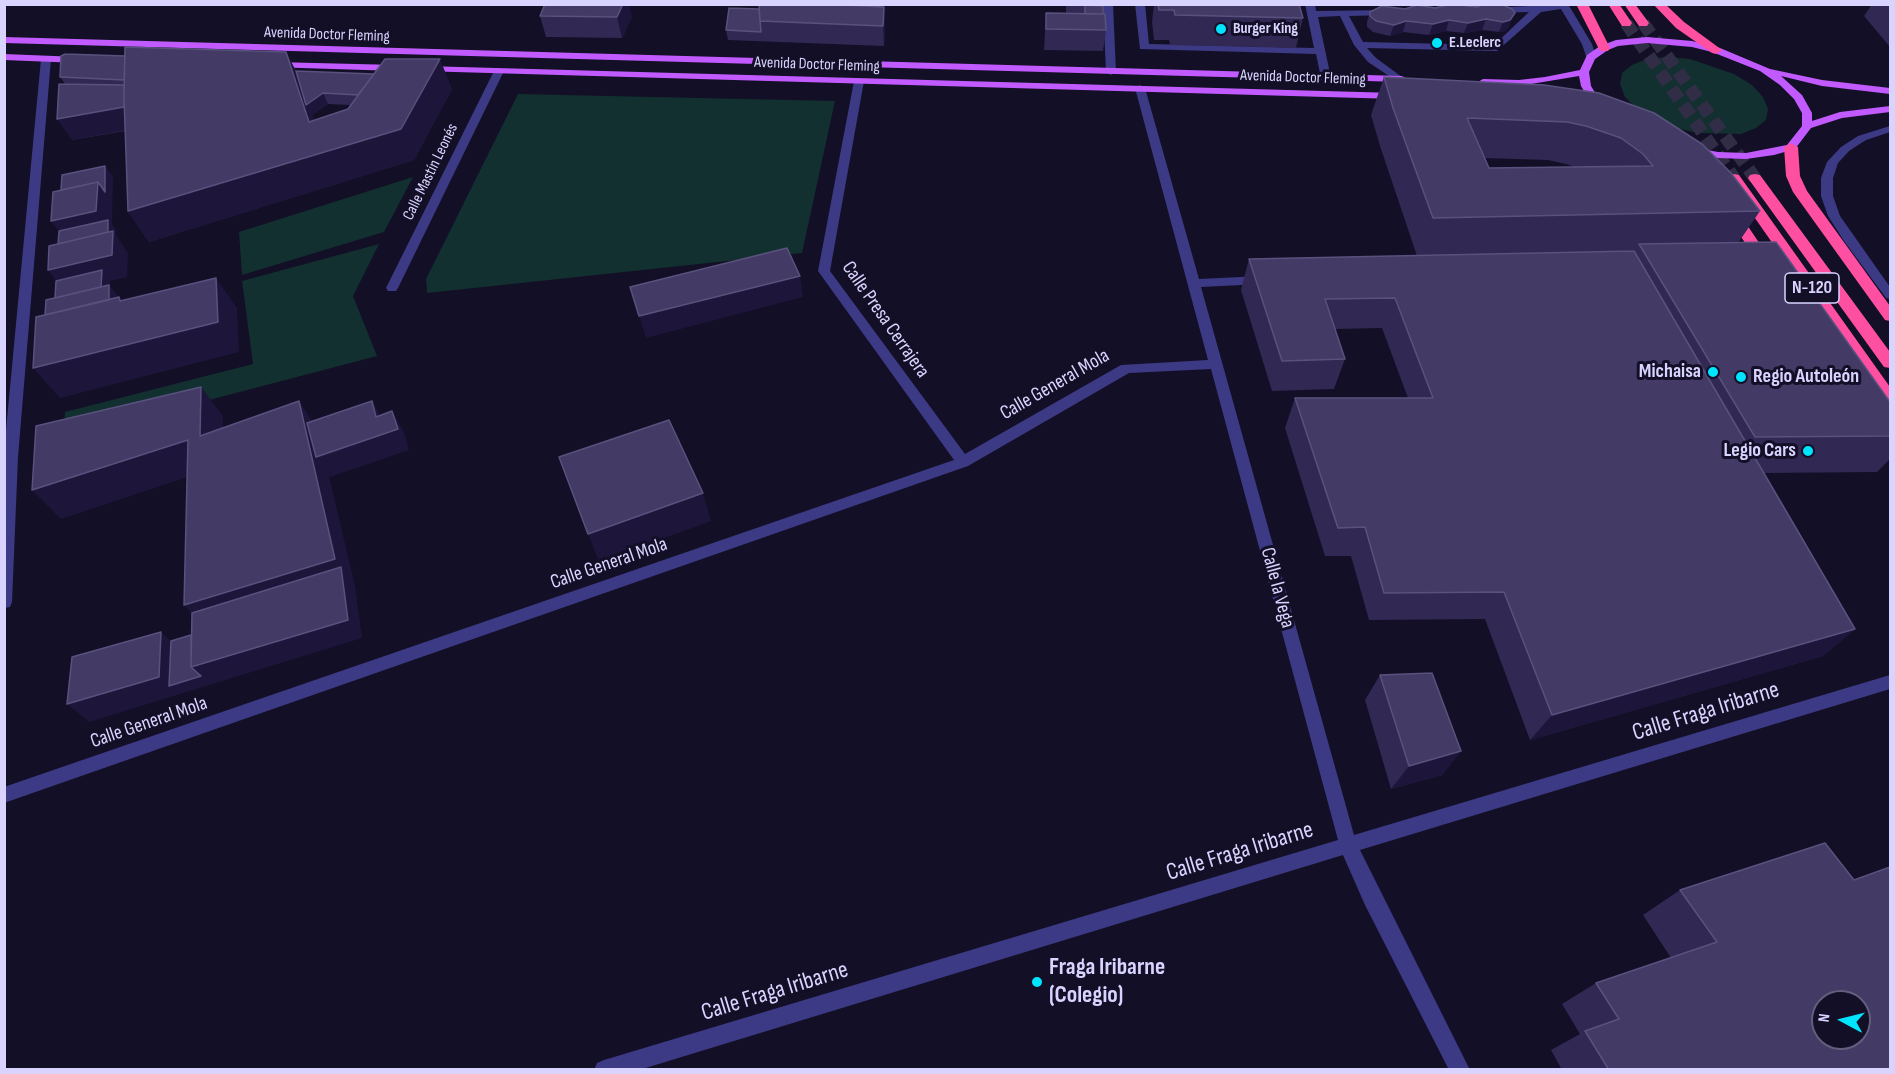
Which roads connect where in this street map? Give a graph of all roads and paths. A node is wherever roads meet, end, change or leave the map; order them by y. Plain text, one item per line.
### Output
1 (1108, 4) edge
2 (1140, 4) edge
3 (1582, 4) edge
4 (1613, 4) edge
5 (1629, 4) edge
6 (1658, 4) edge
7 (1564, 5) edge
8 (1311, 9) edge
9 (1538, 9) junction
10 (1481, 10) edge
11 (1400, 12) edge
12 (1343, 13) junction
13 (1626, 23) tunnel mouth
14 (1643, 23) tunnel mouth
15 (4, 40) edge
16 (1359, 45) junction
17 (1604, 48) junction
18 (1716, 50) junction
19 (1320, 51) junction
20 (4, 57) edge
21 (1591, 57) junction
22 (46, 59) junction
23 (93, 60) edge
24 (260, 64) edge
25 (403, 68) edge
26 (415, 69) edge
27 (1764, 69) junction
28 (500, 71) junction
29 (1111, 72) junction
30 (1584, 72) junction
31 (1326, 78) junction
32 (1398, 79) junction
33 (1410, 80) edge
34 (859, 81) junction
35 (1470, 82) edge
36 (1140, 88) junction
37 (1890, 91) edge
38 (1411, 97) edge
39 (1890, 109) edge
40 (1595, 118) edge
41 (1626, 126) junction
42 (1807, 126) junction
43 (1890, 129) edge
44 (1660, 142) junction
45 (1791, 147) junction
46 (1685, 167) edge
47 (1734, 178) tunnel mouth
48 (1755, 178) tunnel mouth
49 (1722, 202) edge
50 (1776, 277) edge
51 (1281, 279) edge
52 (1194, 283) junction
53 (392, 288) dead end
54 (1890, 295) edge
55 (1890, 316) edge
56 (1890, 363) edge
57 (1216, 364) junction
58 (1890, 399) edge
59 (8, 456) edge
60 (963, 462) junction
61 (4, 602) edge
62 (1890, 682) edge
63 (4, 795) edge
64 (1348, 845) junction
65 (604, 1070) edge
66 (1460, 1070) edge

1 - 29 street
2 - 19 street
3 - 17 highway
4 - 13 highway
5 - 14 highway
6 - 18 highway
7 - 9 street
7 - 21 street
8 - 12 street
8 - 19 street
9 - 10 street
9 - 16 street
11 - 12 street
12 - 16 street
15 - 29 main road, Avenida Doctor Fleming
16 - 32 street
17 - 18 main road
17 - 21 main road
18 - 27 main road
19 - 31 street
20 - 22 main road
21 - 30 main road
22 - 23 main road
22 - 59 street
24 - 25 main road, Avenida Doctor Fleming
26 - 28 main road, Avenida Doctor Fleming
27 - 37 main road
27 - 42 main road
28 - 34 main road, Avenida Doctor Fleming
28 - 53 street, Calle Mastín Leonés
29 - 31 main road, Avenida Doctor Fleming
30 - 35 main road
30 - 41 main road
31 - 32 main road, Avenida Doctor Fleming
32 - 33 main road, Avenida Doctor Fleming
34 - 36 main road, Avenida Doctor Fleming
34 - 60 street, Calle Presa Cerrajera
36 - 38 main road, Avenida Doctor Fleming
36 - 52 street, Calle la Vega
39 - 42 main road
40 - 41 main road
41 - 44 main road
42 - 45 main road
43 - 54 street
44 - 45 main road
44 - 46 highway
45 - 55 highway
47 - 58 highway, N-120
48 - 56 highway, N-120
49 - 50 highway
51 - 52 street
52 - 57 street, Calle la Vega
57 - 60 street, Calle General Mola
57 - 64 street, Calle la Vega
59 - 61 street
60 - 63 street, Calle General Mola
62 - 64 street, Calle Fraga Iribarne
64 - 65 street, Calle Fraga Iribarne
64 - 66 street, Calle la Vega

